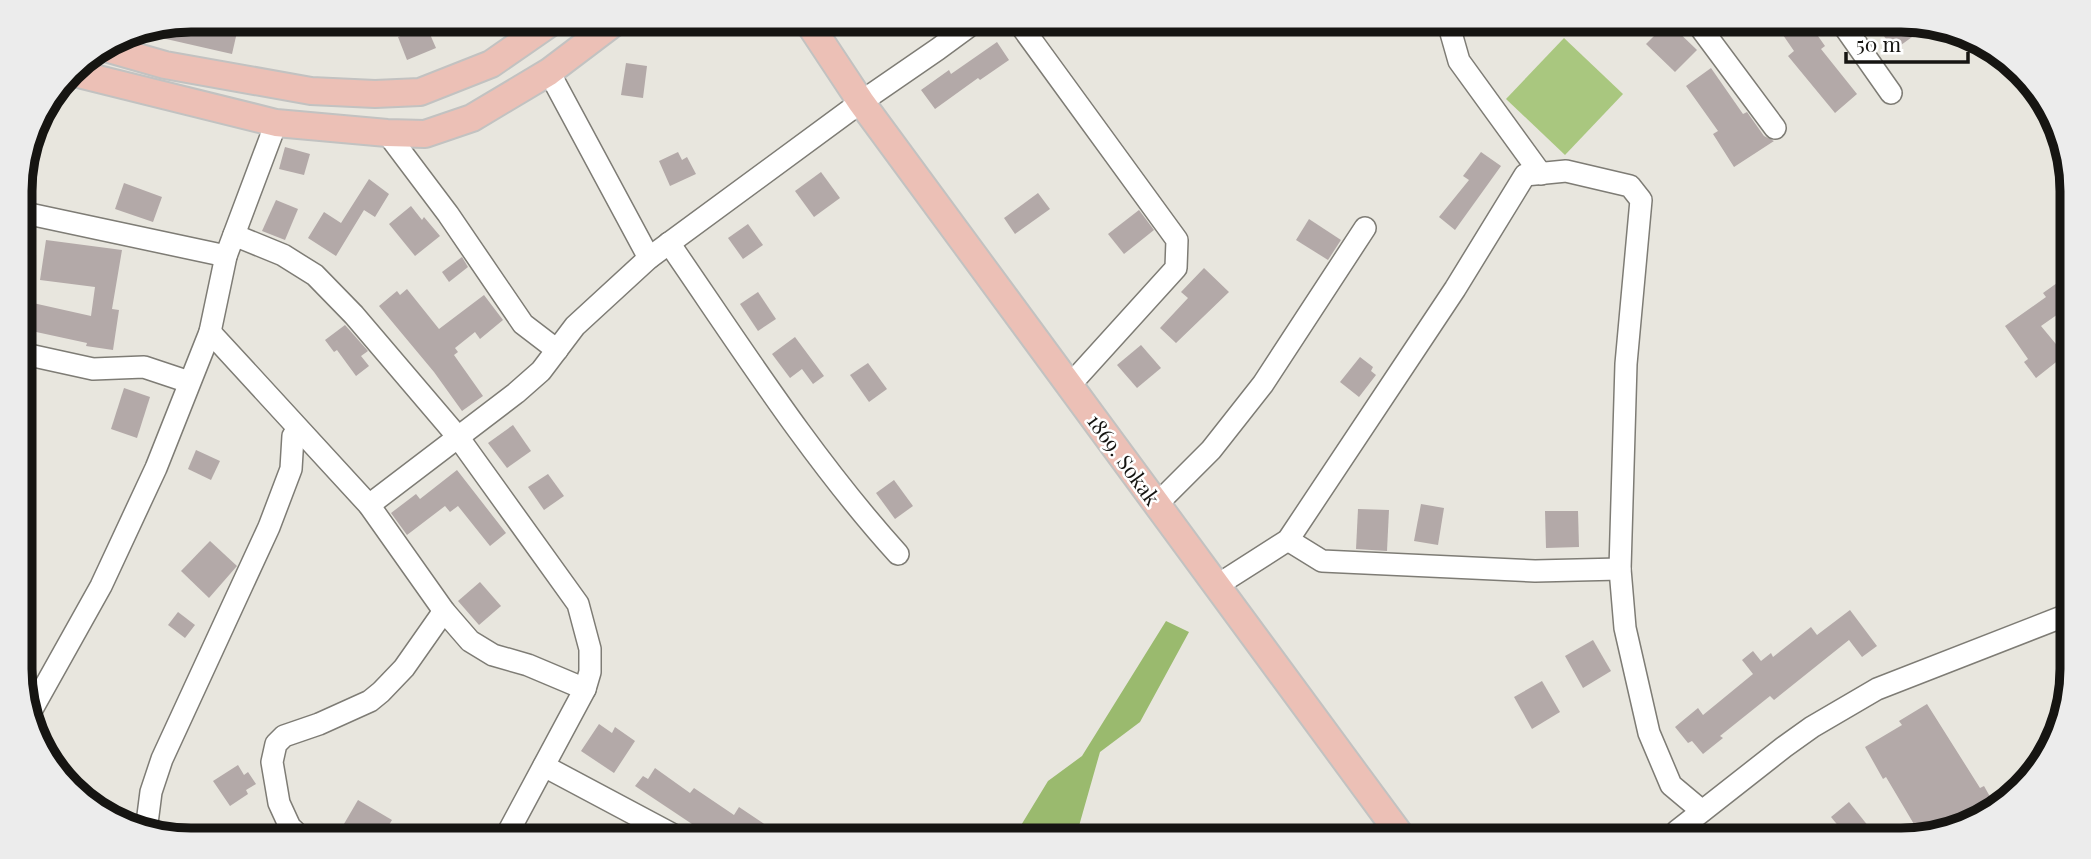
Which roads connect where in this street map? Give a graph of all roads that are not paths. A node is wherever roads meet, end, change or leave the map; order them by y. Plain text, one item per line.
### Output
1 (537, 32) edge
2 (602, 32) edge
3 (808, 32) edge
4 (815, 32) edge
5 (961, 32) edge
6 (1025, 32) edge
7 (1451, 32) edge
8 (1704, 32) edge
9 (1848, 32) edge
10 (116, 51) edge
11 (549, 72) junction
12 (82, 75) edge
13 (845, 78) junction
14 (1891, 93) dead end
15 (862, 102) junction
16 (276, 123) junction
17 (1775, 128) dead end
18 (387, 133) junction
19 (1541, 174) junction
20 (32, 215) edge
21 (1365, 228) dead end
22 (234, 235) junction
23 (669, 243) junction
24 (226, 256) junction
25 (649, 258) junction
26 (211, 332) junction
27 (556, 350) junction
28 (32, 356) edge
29 (189, 382) junction
30 (1069, 386) junction
31 (298, 429) junction
32 (458, 437) junction
33 (369, 505) junction
34 (1157, 505) junction
35 (1288, 540) junction
36 (898, 554) dead end
37 (1620, 569) junction
38 (1216, 586) junction
39 (444, 611) junction
40 (2060, 618) edge
41 (585, 689) junction
42 (36, 702) edge
43 (544, 766) junction
44 (1702, 811) junction
45 (147, 821) edge
46 (1396, 827) edge
47 (1682, 827) edge
48 (291, 828) edge
49 (511, 828) edge
50 (660, 828) edge

1 - 10 main road
2 - 11 main road
3 - 13 main road, 1869. Sokak
4 - 13 main road, 1869. Sokak
5 - 15 street
6 - 30 street
7 - 19 street
8 - 17 street
9 - 14 street
11 - 18 main road
11 - 25 street
12 - 16 main road
13 - 15 main road, 1869. Sokak
15 - 23 street
15 - 30 main road, 1869. Sokak
16 - 18 main road
16 - 22 street
18 - 27 street
19 - 35 street
19 - 37 street
20 - 24 street
21 - 34 street
22 - 24 street
22 - 32 street
23 - 25 street
23 - 36 street
24 - 26 street
25 - 27 street
26 - 29 street
26 - 31 street
27 - 32 street
28 - 29 street
29 - 42 street
30 - 34 main road, 1869. Sokak
31 - 33 street
31 - 45 street
32 - 33 street
32 - 41 street
33 - 39 street
34 - 38 main road, 1869. Sokak
35 - 37 street
35 - 38 street
37 - 44 street
38 - 46 main road, 1869. Sokak
39 - 41 street
39 - 48 street
40 - 44 street
41 - 43 street
43 - 49 street
43 - 50 street
44 - 47 street

